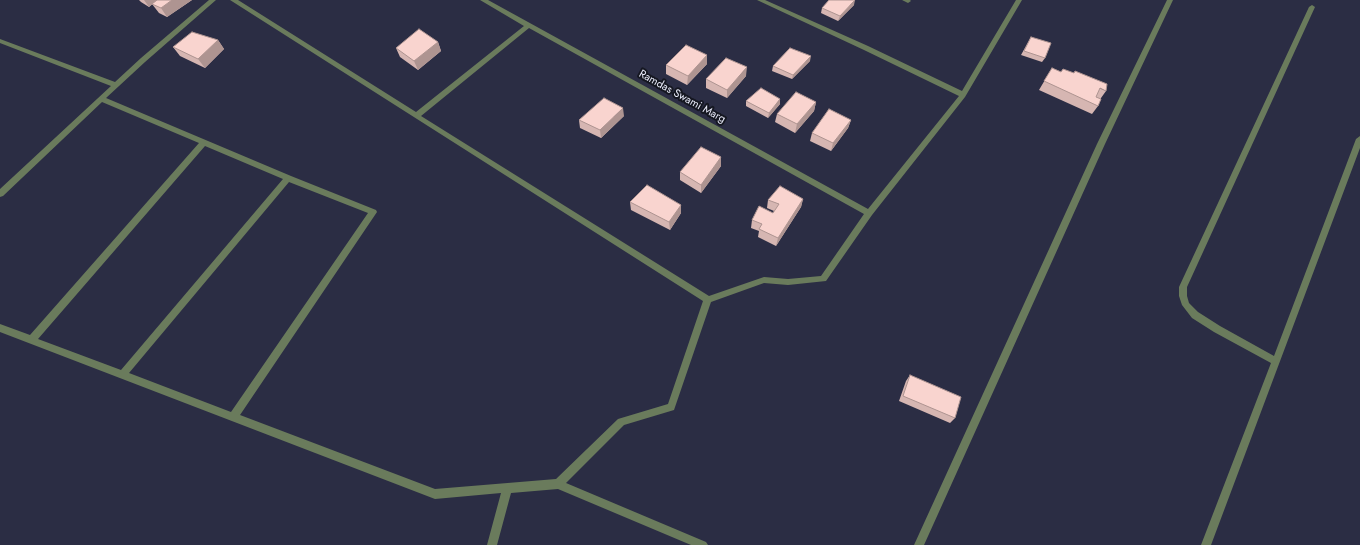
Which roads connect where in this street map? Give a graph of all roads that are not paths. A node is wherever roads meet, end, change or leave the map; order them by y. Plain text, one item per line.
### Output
1 (213, 0) edge
2 (233, 0) edge
3 (484, 0) edge
4 (760, 0) edge
5 (1019, 0) edge
6 (1170, 0) edge
7 (1312, 7) dead end
8 (529, 25) junction
9 (0, 41) edge
10 (116, 85) junction
11 (963, 95) junction
12 (101, 99) junction
13 (416, 116) junction
14 (1360, 139) edge
15 (204, 143) junction
16 (1357, 156) edge
17 (288, 178) junction
18 (0, 194) edge
19 (869, 213) junction
20 (708, 300) junction
21 (0, 328) edge
22 (31, 340) junction
23 (1275, 361) junction
24 (122, 375) junction
25 (233, 417) junction
26 (558, 484) junction
27 (507, 488) junction
28 (492, 545) edge
29 (703, 545) edge
30 (919, 545) edge
31 (1206, 545) edge

1 - 10 street
2 - 13 street
3 - 8 street, Ramdas Swami Marg
4 - 11 street
5 - 11 street
6 - 30 street
7 - 23 street
8 - 13 street
8 - 19 street, Ramdas Swami Marg
9 - 10 street
10 - 12 street
11 - 19 street
12 - 15 street
12 - 18 street
13 - 20 street
14 - 16 street
15 - 17 street
15 - 22 street
16 - 23 street
17 - 24 street
17 - 25 street
19 - 20 street
20 - 26 street
21 - 22 street
22 - 24 street
23 - 31 street
24 - 25 street
25 - 27 street
26 - 27 street
26 - 29 street
27 - 28 street

